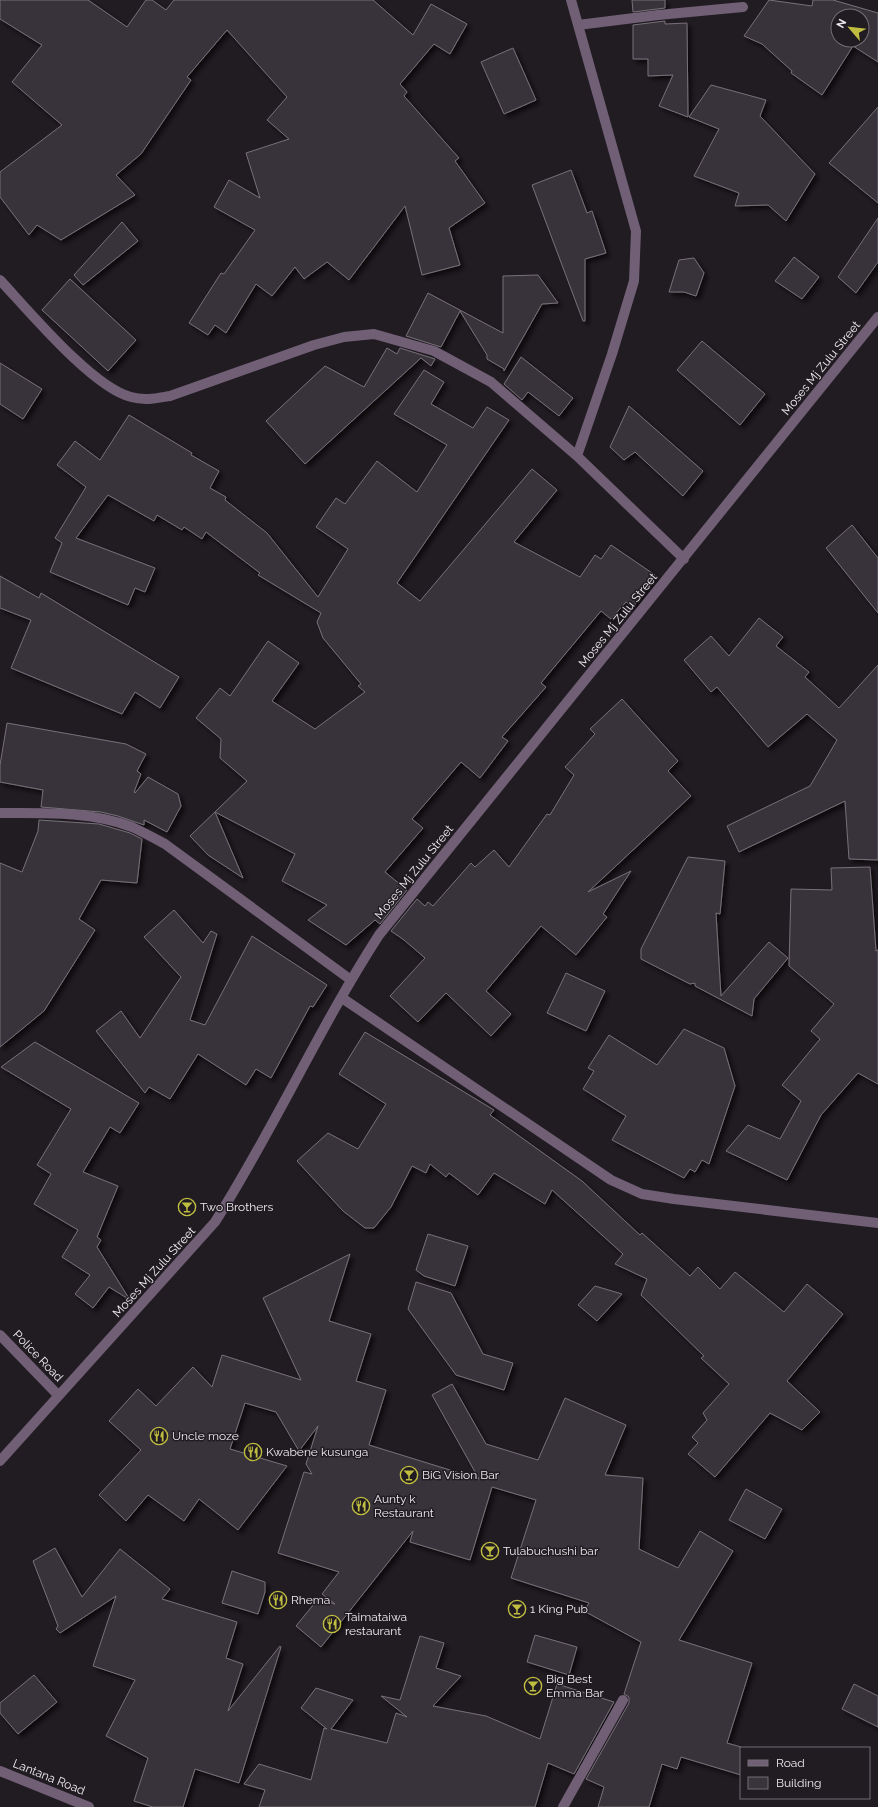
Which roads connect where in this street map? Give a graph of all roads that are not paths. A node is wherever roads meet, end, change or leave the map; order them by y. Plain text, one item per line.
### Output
1 (571, 0) edge
2 (743, 7) dead end
3 (578, 25) junction
4 (0, 280) edge
5 (878, 317) edge
6 (577, 456) junction
7 (684, 559) junction
8 (0, 813) edge
9 (351, 980) junction
10 (342, 998) junction
11 (878, 1224) edge
12 (0, 1335) edge
13 (58, 1395) junction
14 (0, 1461) edge
15 (623, 1700) dead end
16 (0, 1771) edge
17 (89, 1807) edge
18 (563, 1807) edge

1 - 3 street
2 - 3 street
3 - 6 street
4 - 6 street
5 - 7 street, Moses Mj Zulu Street
6 - 7 street
7 - 9 street, Moses Mj Zulu Street
8 - 9 street
9 - 10 street, Moses Mj Zulu Street
10 - 11 street
10 - 13 street, Moses Mj Zulu Street
12 - 13 street, Police Road
13 - 14 street, Moses Mj Zulu Street
15 - 18 street
16 - 17 street, Lantana Road

